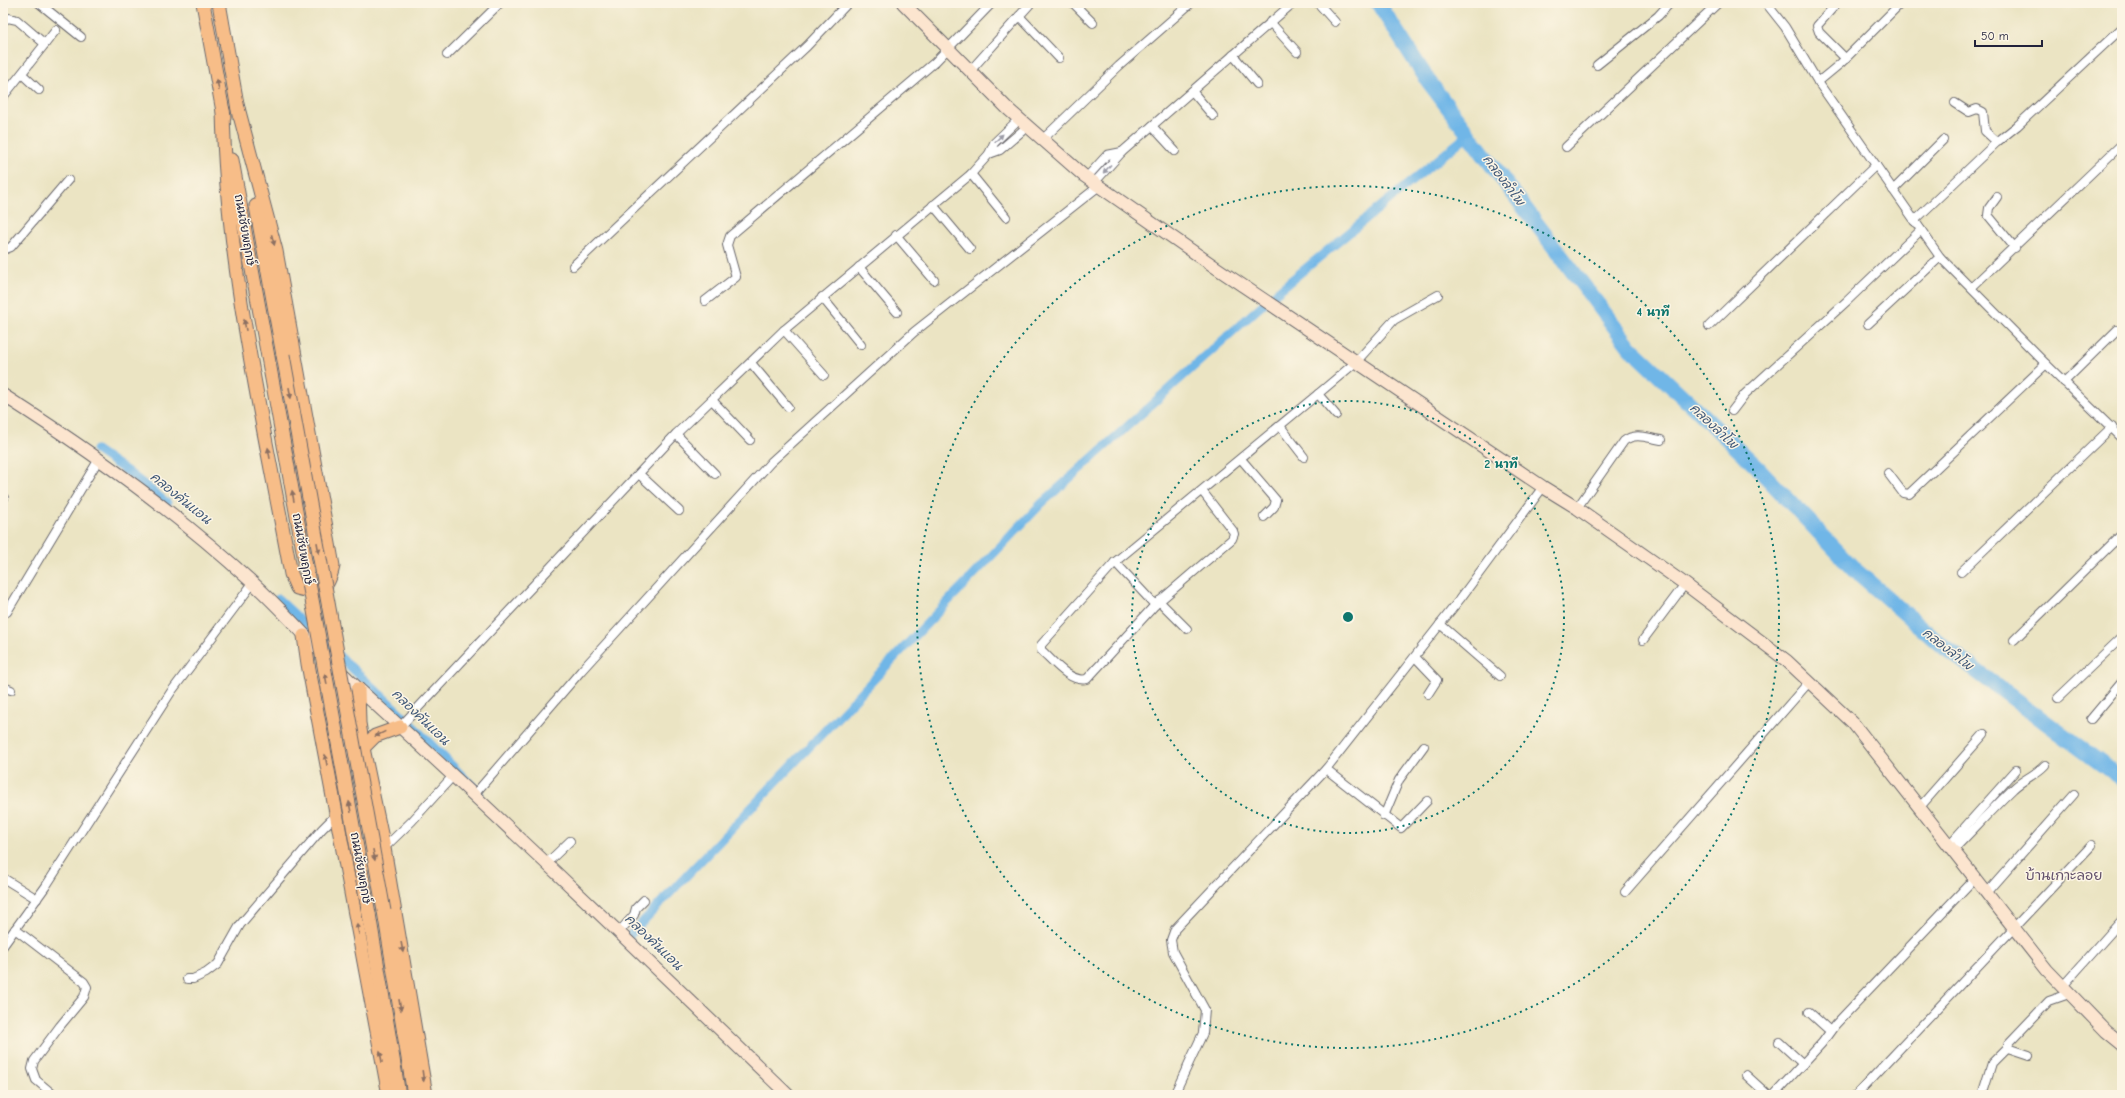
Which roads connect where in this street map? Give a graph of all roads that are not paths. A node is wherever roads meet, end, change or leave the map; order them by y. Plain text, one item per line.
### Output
1 (39, 3) edge
2 (203, 3) edge
3 (219, 3) edge
4 (500, 3) edge
5 (848, 3) edge
6 (903, 3) edge
7 (992, 3) edge
8 (1031, 3) edge
9 (1073, 3) edge
10 (1191, 3) edge
11 (1293, 3) edge
12 (1318, 3) edge
13 (1670, 3) edge
14 (1718, 3) edge
15 (1766, 3) edge
16 (1837, 3) edge
17 (1901, 3) edge
18 (1019, 16) junction
19 (3, 21) edge
20 (1270, 22) junction
21 (1335, 22) dead end
22 (1093, 23) dead end
23 (2122, 28) edge
24 (56, 30) dead end
25 (81, 37) dead end
26 (45, 44) junction
27 (949, 49) junction
28 (1297, 52) dead end
29 (447, 55) dead end
30 (1233, 55) junction
31 (1059, 58) dead end
32 (1846, 59) junction
33 (1597, 65) dead end
34 (970, 71) junction
35 (22, 74) junction
36 (1818, 82) junction
37 (1257, 84) dead end
38 (39, 90) dead end
39 (1192, 91) junction
40 (3, 97) edge
41 (1955, 103) dead end
42 (238, 108) junction
43 (223, 110) junction
44 (1213, 116) dead end
45 (1023, 123) junction
46 (1152, 126) junction
47 (1042, 140) junction
48 (1943, 140) dead end
49 (1997, 142) junction
50 (2122, 144) edge
51 (1566, 147) dead end
52 (1175, 151) dead end
53 (1876, 165) junction
54 (971, 174) junction
55 (68, 180) dead end
56 (1093, 182) junction
57 (1893, 190) junction
58 (1997, 197) dead end
59 (932, 205) junction
60 (1006, 217) dead end
61 (1914, 221) junction
62 (1921, 230) junction
63 (896, 235) junction
64 (12, 247) junction
65 (2015, 248) junction
66 (970, 249) dead end
67 (3, 250) edge
68 (3, 257) edge
69 (1940, 257) junction
70 (573, 266) dead end
71 (859, 267) junction
72 (934, 280) dead end
73 (1972, 287) junction
74 (1438, 295) dead end
75 (822, 297) junction
76 (705, 301) dead end
77 (897, 312) dead end
78 (1868, 324) dead end
79 (1709, 326) dead end
80 (784, 330) junction
81 (2117, 330) dead end
82 (861, 345) dead end
83 (1356, 362) junction
84 (751, 363) junction
85 (2046, 364) junction
86 (824, 374) dead end
87 (2064, 382) junction
88 (1318, 394) junction
89 (3, 396) edge
90 (712, 400) junction
91 (788, 407) dead end
92 (1732, 411) dead end
93 (1336, 415) dead end
94 (1280, 426) junction
95 (2112, 428) junction
96 (676, 434) junction
97 (2122, 438) edge
98 (750, 440) dead end
99 (1661, 440) dead end
100 (1304, 456) dead end
101 (99, 459) junction
102 (1241, 459) junction
103 (1888, 473) dead end
104 (639, 474) junction
105 (715, 474) dead end
106 (1543, 487) junction
107 (1202, 490) junction
108 (1577, 508) junction
109 (679, 511) dead end
110 (1264, 517) dead end
111 (2122, 534) edge
112 (1115, 562) junction
113 (1960, 572) dead end
114 (253, 583) junction
115 (1684, 584) junction
116 (1157, 603) junction
117 (7, 612) dead end
118 (1440, 624) junction
119 (1187, 629) dead end
120 (304, 636) junction
121 (2122, 637) edge
122 (1642, 640) dead end
123 (2014, 640) dead end
124 (1414, 656) junction
125 (1500, 676) dead end
126 (1809, 682) junction
127 (2122, 682) edge
128 (358, 689) junction
129 (1428, 694) dead end
130 (2058, 698) dead end
131 (2091, 719) dead end
132 (359, 723) junction
133 (403, 724) junction
134 (1984, 734) dead end
135 (322, 739) junction
136 (1424, 746) dead end
137 (363, 748) junction
138 (2045, 765) dead end
139 (1326, 769) junction
140 (2016, 770) dead end
141 (452, 777) junction
142 (2074, 794) dead end
143 (474, 795) junction
144 (1426, 801) dead end
145 (1918, 808) junction
146 (337, 814) junction
147 (1384, 816) junction
148 (570, 842) dead end
149 (2092, 845) dead end
150 (384, 848) junction
151 (1950, 849) junction
152 (548, 863) junction
153 (3, 878) edge
154 (1974, 879) junction
155 (1625, 892) dead end
156 (1986, 894) junction
157 (37, 899) junction
158 (644, 900) dead end
159 (2122, 920) edge
160 (15, 929) junction
161 (2013, 929) junction
162 (620, 931) junction
163 (3, 946) edge
164 (187, 979) dead end
165 (2066, 990) junction
166 (1809, 1012) dead end
167 (1830, 1031) junction
168 (1779, 1042) dead end
169 (2122, 1044) edge
170 (2008, 1047) junction
171 (2029, 1054) dead end
172 (1803, 1064) junction
173 (1746, 1075) dead end
174 (54, 1095) edge
175 (388, 1095) edge
176 (399, 1095) edge
177 (414, 1095) edge
178 (426, 1095) edge
179 (788, 1095) edge
180 (1174, 1095) edge
181 (1768, 1095) edge
182 (1774, 1095) edge
183 (1856, 1095) edge
184 (1982, 1095) edge

1 - 25 street
43 -> 2 main road, ถนนชัยพฤกษ์
3 - 42 main road, ถนนชัยพฤกษ์
4 - 29 street
5 - 70 street
6 - 27 street
7 - 27 street
8 - 18 street
9 - 22 street
10 - 47 street
11 - 20 street
12 - 21 street
13 - 33 street
14 - 51 street
15 - 36 street
16 - 32 street
17 - 32 street
18 - 31 street
18 - 34 street
19 - 26 street
20 - 28 street
20 - 30 street
23 - 49 street
24 - 26 street
26 - 35 street
27 - 34 street
27 - 76 street
30 - 37 street
30 - 39 street
32 - 36 street
34 - 45 street
35 - 38 street
35 - 40 street
36 - 53 street
39 - 44 street
39 - 46 street
41 - 49 street
42 -> 43 main road
42 -> 177 main road, ถนนชัยพฤกษ์, bridge
176 -> 43 main road, ถนนชัยพฤกษ์, bridge
45 - 47 street
45 - 54 street
46 - 52 street
46 - 56 street
47 - 56 street
48 - 57 street
49 - 61 street
50 - 65 street
53 - 57 street
53 - 79 street
54 - 59 street
54 - 60 street
55 - 64 street
56 - 83 street
56 - 143 street
57 - 61 street
58 - 65 street
59 - 63 street
59 - 66 street
61 - 62 street
62 - 69 street
62 - 92 street
63 - 71 street
63 - 72 street
64 - 67 street
64 - 68 street
65 - 73 street
69 - 73 street
69 - 78 street
71 - 75 street
71 - 77 street
73 - 85 street
74 - 83 street
75 - 80 street
75 - 82 street
80 - 84 street
80 - 86 street
81 - 87 street
83 - 88 street
83 - 106 street
84 - 90 street
84 - 91 street
85 - 87 street
85 - 103 street
87 - 95 street
88 - 93 street
88 - 94 street
89 - 101 street
90 - 96 street
90 - 98 street
94 - 100 street
94 - 102 street
95 - 97 street
95 - 113 street
96 - 104 street
96 - 105 street
99 - 108 street
101 - 114 street
101 - 117 street
102 - 107 street
102 - 110 street
104 - 109 street
104 - 133 street
106 - 108 street
106 - 118 street
107 - 112 street
107 - 116 street
108 - 115 street
111 - 123 street
112 - 116 street
112 - 116 street
114 - 120 street
114 - 157 street
115 - 122 street
115 - 126 street
116 - 119 street
118 - 124 street
118 - 125 street
120 - 128 street
120 - 135 main road
121 - 130 street
124 - 129 street
124 - 139 street
126 - 145 street
126 - 155 street
127 - 131 street
128 - 132 main road
128 - 133 street
132 - 135 main road
132 - 137 main road
133 -> 137 main road
133 - 141 street
134 - 145 street
146 -> 135 main road
136 - 147 street
137 - 150 main road
138 - 151 street
139 - 147 street
139 - 180 street
140 - 151 street
141 - 143 street
141 - 150 street
142 - 156 street
143 - 152 street
144 - 147 street
145 - 151 street
146 - 164 street
175 -> 146 main road
148 - 152 street
149 - 161 street
150 -> 178 main road
151 - 154 street
152 - 162 street
153 - 157 street
154 - 156 street
154 - 167 street
156 - 161 street
157 - 160 street
158 - 162 street
159 - 165 street
160 - 163 street
160 - 174 street
161 - 165 street
161 - 183 street
162 - 179 street
165 - 169 street
165 - 170 street
166 - 167 street
167 - 172 street
168 - 172 street
170 - 171 street
170 - 184 street
172 - 182 street
173 - 181 street

